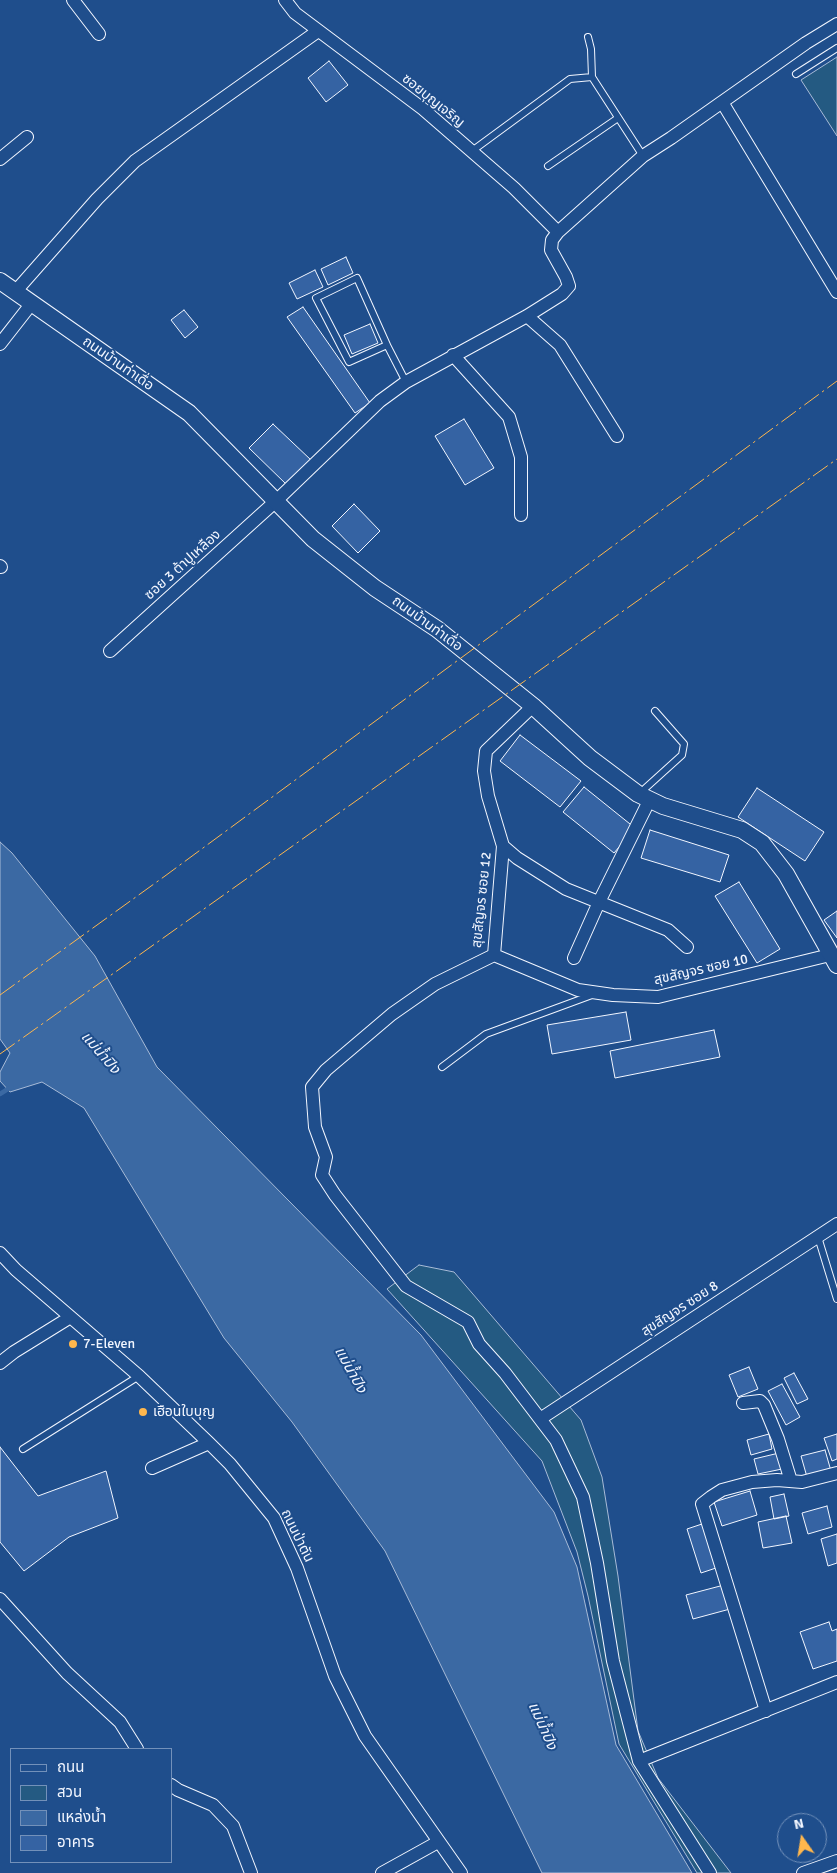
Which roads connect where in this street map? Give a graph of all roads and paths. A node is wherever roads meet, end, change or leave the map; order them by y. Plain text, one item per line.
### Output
1 (73, 0) edge
2 (285, 0) edge
3 (837, 24) edge
4 (318, 31) junction
5 (99, 34) dead end
6 (588, 36) dead end
7 (837, 48) edge
8 (796, 74) dead end
9 (592, 77) junction
10 (722, 102) junction
11 (618, 118) junction
12 (27, 138) dead end
13 (472, 151) junction
14 (643, 156) junction
15 (0, 159) edge
16 (548, 166) dead end
17 (558, 232) junction
18 (0, 282) edge
19 (15, 292) junction
20 (837, 292) edge
21 (32, 303) junction
22 (527, 316) junction
23 (0, 344) edge
24 (387, 346) junction
25 (453, 355) junction
26 (406, 382) junction
27 (617, 436) dead end
28 (276, 501) junction
29 (521, 515) dead end
30 (110, 651) dead end
31 (534, 706) junction
32 (655, 711) dead end
33 (644, 797) junction
34 (503, 846) junction
35 (599, 902) junction
36 (687, 947) dead end
37 (494, 955) junction
38 (574, 958) dead end
39 (834, 960) edge
40 (598, 993) junction
41 (442, 1067) dead end
42 (837, 1224) edge
43 (818, 1237) junction
44 (0, 1253) edge
45 (837, 1299) edge
46 (69, 1318) junction
47 (0, 1363) edge
48 (139, 1376) junction
49 (743, 1403) dead end
50 (540, 1419) junction
51 (209, 1443) junction
52 (23, 1449) dead end
53 (152, 1468) dead end
54 (837, 1473) edge
55 (790, 1482) junction
56 (0, 1600) edge
57 (837, 1682) edge
58 (766, 1711) junction
59 (136, 1748) edge
60 (639, 1761) junction
61 (172, 1786) edge
62 (438, 1842) junction
63 (837, 1861) edge
64 (247, 1872) edge
65 (382, 1873) edge
66 (461, 1873) edge
67 (710, 1873) edge
68 (803, 1873) edge

1 - 5 street
2 - 4 street, ซอยบุญเจริญ
3 - 10 street
4 - 13 street, ซอยบุญเจริญ
4 - 19 street
6 - 9 lane
7 - 8 lane
9 - 11 lane
9 - 13 lane
10 - 14 street
10 - 20 street
11 - 14 lane
11 - 16 lane
12 - 15 street
13 - 17 street, ซอยบุญเจริญ
14 - 17 street
17 - 22 street, ซอย 3 ต้าปูเหลือง
18 - 19 street, ถนนบ้านท่าเดื่อ
19 - 21 street, ถนนบ้านท่าเดื่อ
21 - 23 street
21 - 28 street, ถนนบ้านท่าเดื่อ
22 - 25 street, ซอย 3 ต้าปูเหลือง
22 - 27 street
24 - 24 lane
24 - 26 lane
25 - 26 street, ซอย 3 ต้าปูเหลือง
25 - 29 street
26 - 28 street, ซอย 3 ต้าปูเหลือง
28 - 30 street, ซอย 3 ต้าปูเหลือง
28 - 31 street, ถนนบ้านท่าเดื่อ
31 - 33 street, ถนนบ้านท่าเดื่อ
31 - 34 street, สุขสัญจร ซอย 12
32 - 33 lane
33 - 35 street
33 - 39 street, ถนนบ้านท่าเดื่อ
34 - 35 street
34 - 37 street, สุขสัญจร ซอย 12
35 - 36 street
35 - 38 street
37 - 40 street, สุขสัญจร ซอย 10
37 - 50 street, สุขสัญจร ซอย 12
39 - 40 street, สุขสัญจร ซอย 10
40 - 41 lane
42 - 43 street, สุขสัญจร ซอย 8
43 - 45 lane
43 - 50 street, สุขสัญจร ซอย 8
44 - 46 street, ถนนป่าตัน
46 - 47 street
46 - 48 street, ถนนป่าตัน
48 - 51 street, ถนนป่าตัน
48 - 52 lane
49 - 55 street
50 - 60 street
51 - 53 street
51 - 62 street, ถนนป่าตัน
54 - 55 street
55 - 58 street
56 - 59 street
57 - 58 street
58 - 60 street
60 - 67 street
61 - 64 street
62 - 65 street
62 - 66 street, ถนนป่าตัน
63 - 68 street

